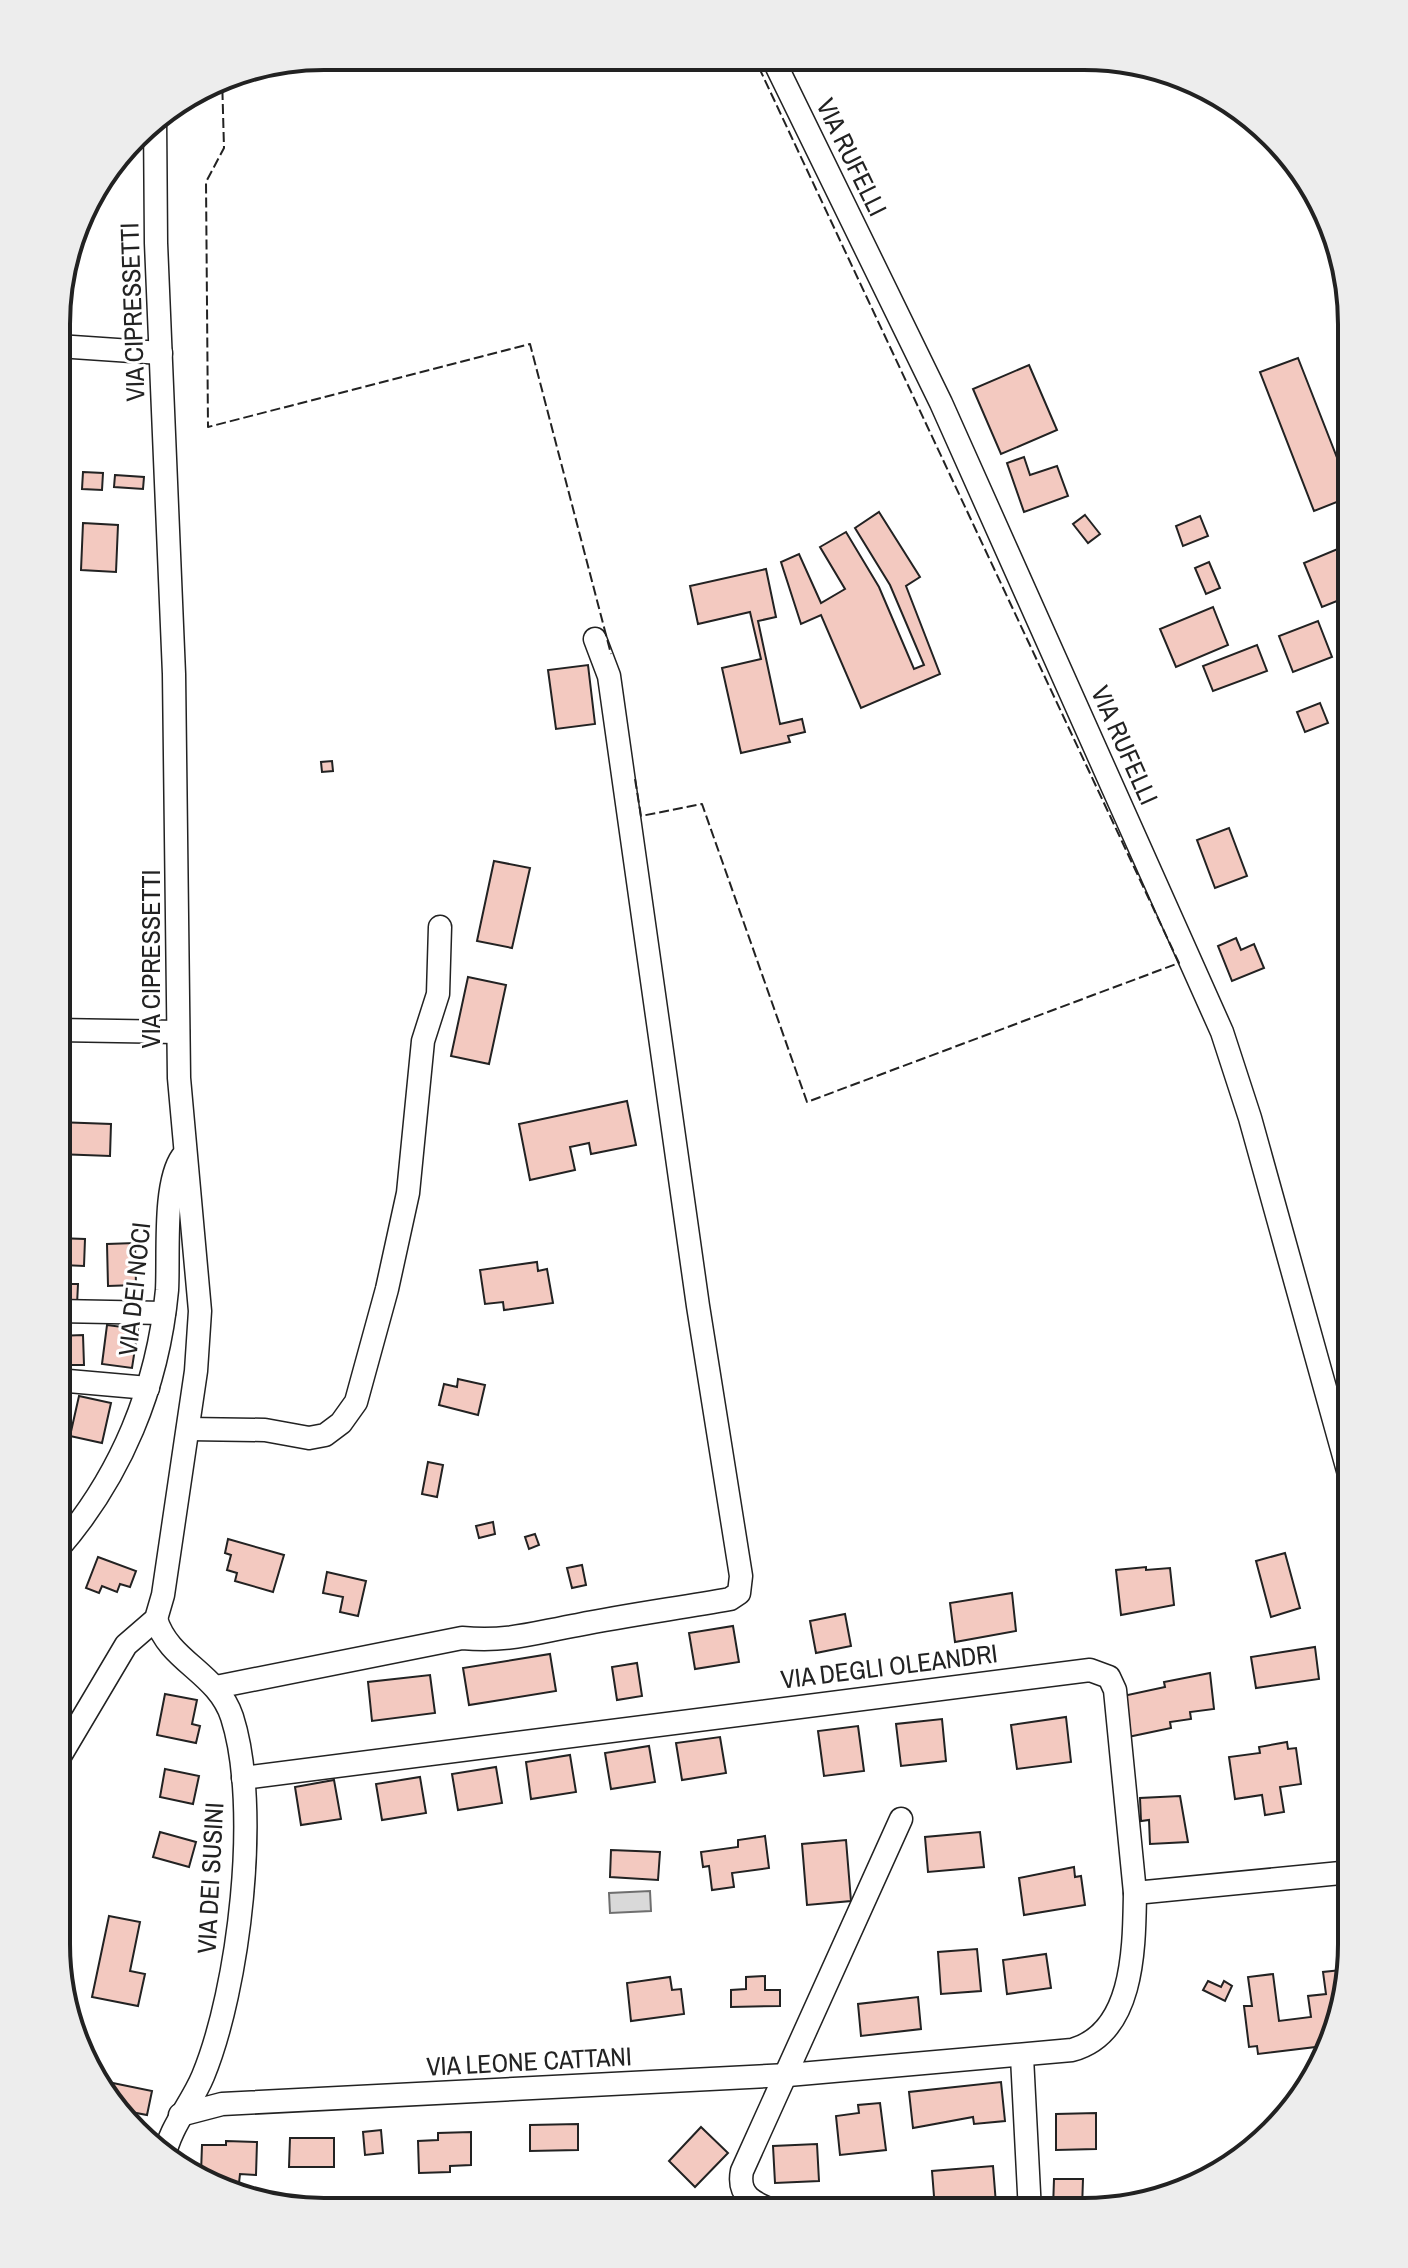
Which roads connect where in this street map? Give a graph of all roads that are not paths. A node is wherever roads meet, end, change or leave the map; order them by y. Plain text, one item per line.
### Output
1 (779, 70) edge
2 (155, 134) edge
3 (70, 347) edge
4 (161, 353) junction
5 (595, 639) dead end
6 (440, 927) dead end
7 (70, 1030) edge
8 (178, 1032) junction
9 (185, 1154) junction
10 (70, 1311) edge
11 (164, 1313) junction
12 (70, 1381) edge
13 (148, 1388) junction
14 (188, 1429) junction
15 (1337, 1432) edge
16 (70, 1534) edge
17 (156, 1619) junction
18 (216, 1687) junction
19 (70, 1739) edge
20 (243, 1778) junction
21 (901, 1819) dead end
22 (1337, 1873) edge
23 (1135, 1893) junction
24 (1022, 2057) junction
25 (788, 2075) junction
26 (201, 2080) junction
27 (272, 2103) junction
28 (180, 2115) junction
29 (169, 2146) edge
30 (750, 2198) edge
31 (1029, 2198) edge

1 - 15 street, VIA RUFELLI
2 - 4 street, VIA CIPRESSETTI
3 - 4 street
4 - 8 street, VIA CIPRESSETTI
5 - 18 street
6 - 14 street
7 - 8 street
8 - 9 street, VIA CIPRESSETTI
9 - 11 street, VIA DEI NOCI
9 - 14 street, VIA CIPRESSETTI
10 - 11 street
11 - 13 street, VIA DEI NOCI
12 - 13 street
13 - 16 street, VIA DEI NOCI
14 - 17 street, VIA CIPRESSETTI
17 - 18 street, VIA DEI SUSINI
17 - 19 street
18 - 20 street, VIA DEI SUSINI
20 - 23 street, VIA DEGLI OLEANDRI
20 - 26 street, VIA DEI SUSINI
21 - 25 street
22 - 23 street
23 - 24 street, VIA LEONE CATTANI
24 - 25 street, VIA LEONE CATTANI
24 - 31 street
25 - 27 street, VIA LEONE CATTANI
25 - 30 street
26 - 27 street, VIA LEONE CATTANI
26 - 28 street, VIA DEI SUSINI
27 - 28 street, VIA LEONE CATTANI
28 - 29 street, VIA DEI SUSINI

